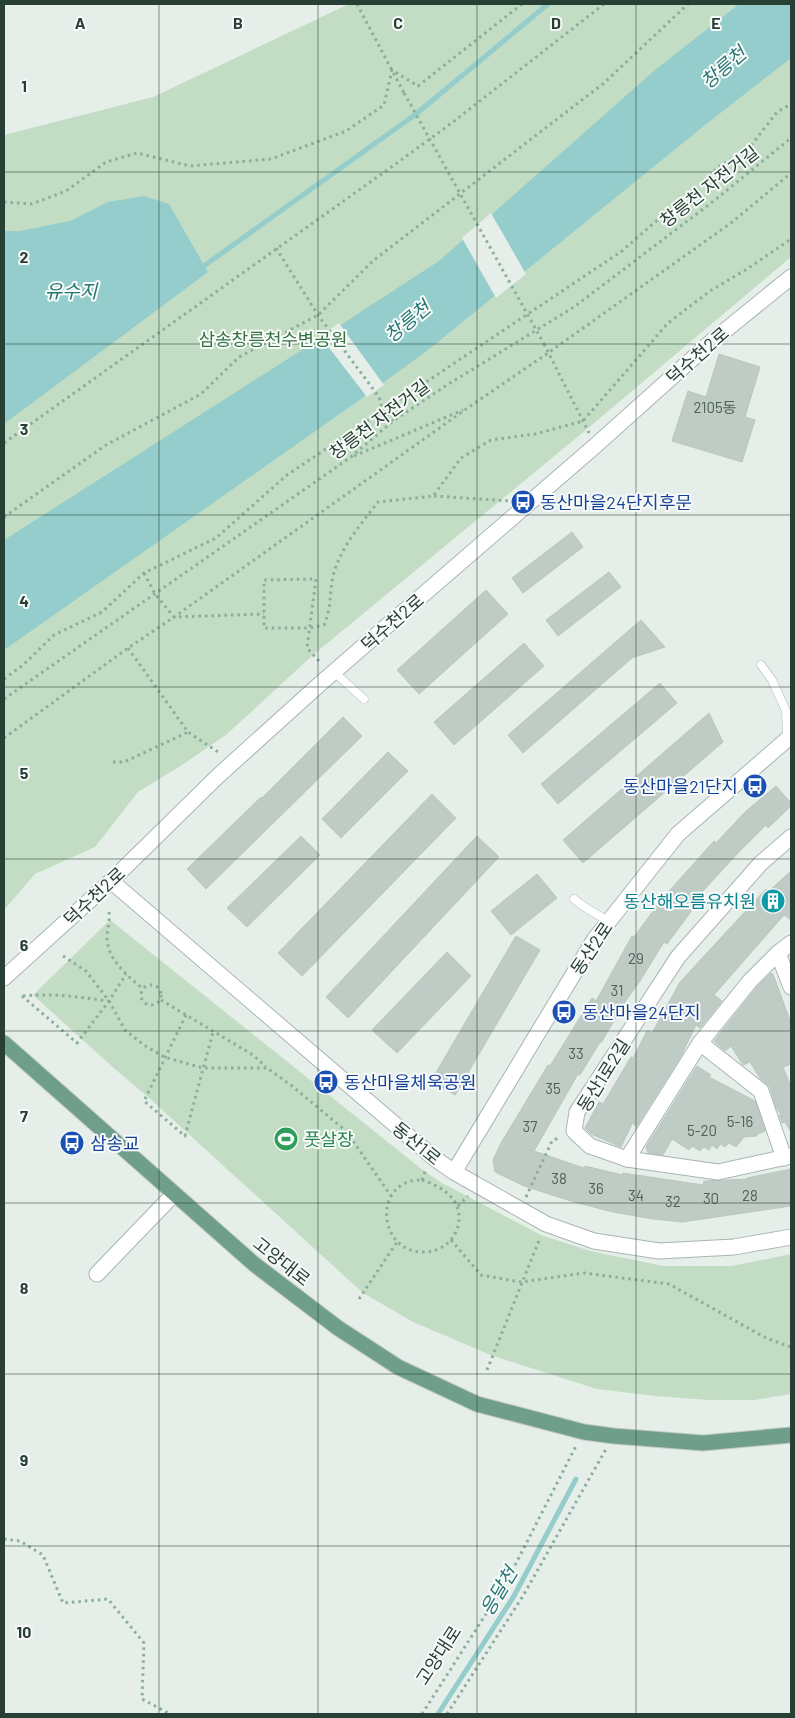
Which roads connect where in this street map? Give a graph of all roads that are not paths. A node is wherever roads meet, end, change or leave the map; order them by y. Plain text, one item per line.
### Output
1 (791, 278) edge
2 (761, 666) dead end
3 (334, 672) junction
4 (364, 699) dead end
5 (790, 741) edge
6 (791, 837) edge
7 (111, 881) junction
8 (574, 899) dead end
9 (608, 921) junction
10 (791, 943) edge
11 (778, 953) junction
12 (4, 978) edge
13 (791, 987) edge
14 (4, 1043) edge
15 (700, 1043) junction
16 (788, 1157) edge
17 (627, 1159) junction
18 (454, 1172) junction
19 (174, 1194) junction
20 (791, 1237) edge
21 (97, 1274) dead end
22 (791, 1435) edge

1 - 3 street, 덕수천2로
2 - 5 lane
3 - 4 lane
3 - 7 street, 덕수천2로
5 - 9 street, 동산2로
6 - 17 street, 동산1로2길
7 - 12 street, 덕수천2로
7 - 18 street, 동산1로
8 - 9 lane
9 - 18 street, 동산2로
10 - 11 street
11 - 13 street
11 - 15 street
14 - 19 main road, 고양대로
15 - 16 street
15 - 17 street
16 - 17 street, 동산1로2길
18 - 20 street, 동산1로
19 - 21 street
19 - 22 main road, 고양대로

